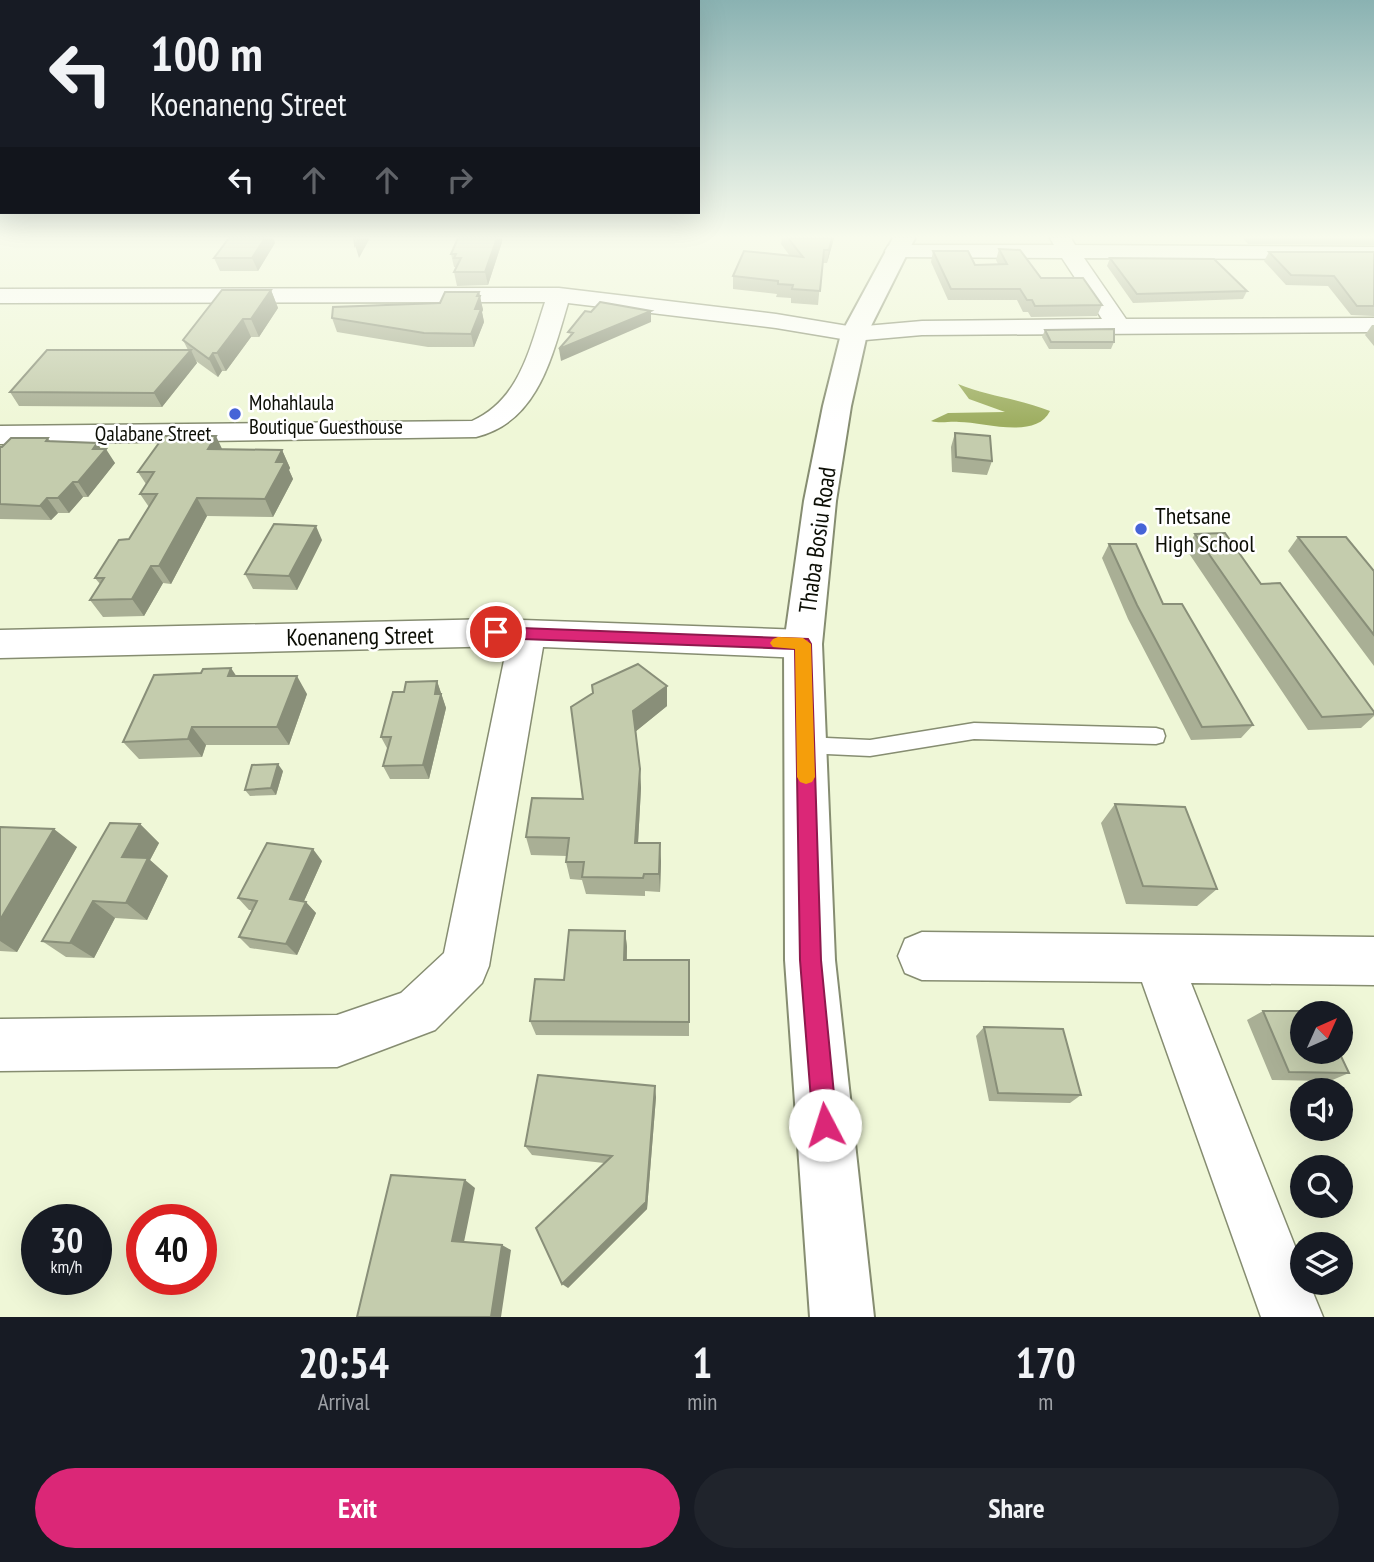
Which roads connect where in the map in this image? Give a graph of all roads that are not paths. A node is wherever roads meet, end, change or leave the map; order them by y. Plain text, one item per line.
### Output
1 (558, 299) edge
2 (596, 299) edge
3 (872, 299) edge
4 (1100, 299) edge
5 (1374, 325) edge
6 (1118, 326) junction
7 (854, 334) junction
8 (0, 435) edge
9 (527, 634) junction
10 (0, 644) edge
11 (803, 644) junction
12 (1156, 736) dead end
13 (805, 745) junction
14 (922, 956) dead end
15 (1158, 959) junction
16 (1374, 961) edge
17 (0, 1045) edge
18 (842, 1317) edge
19 (1292, 1317) edge

1 - 8 street, Qalabane Street
2 - 7 street
3 - 7 street, Thaba Bosiu Road
4 - 6 street
5 - 6 street
6 - 7 street
7 - 11 street, Thaba Bosiu Road
9 - 10 street, Koenaneng Street
9 - 11 street, Koenaneng Street
9 - 17 street
11 - 13 street, Thaba Bosiu Road
12 - 13 lane
13 - 18 street, Thaba Bosiu Road
14 - 15 street
15 - 16 street
15 - 19 street

